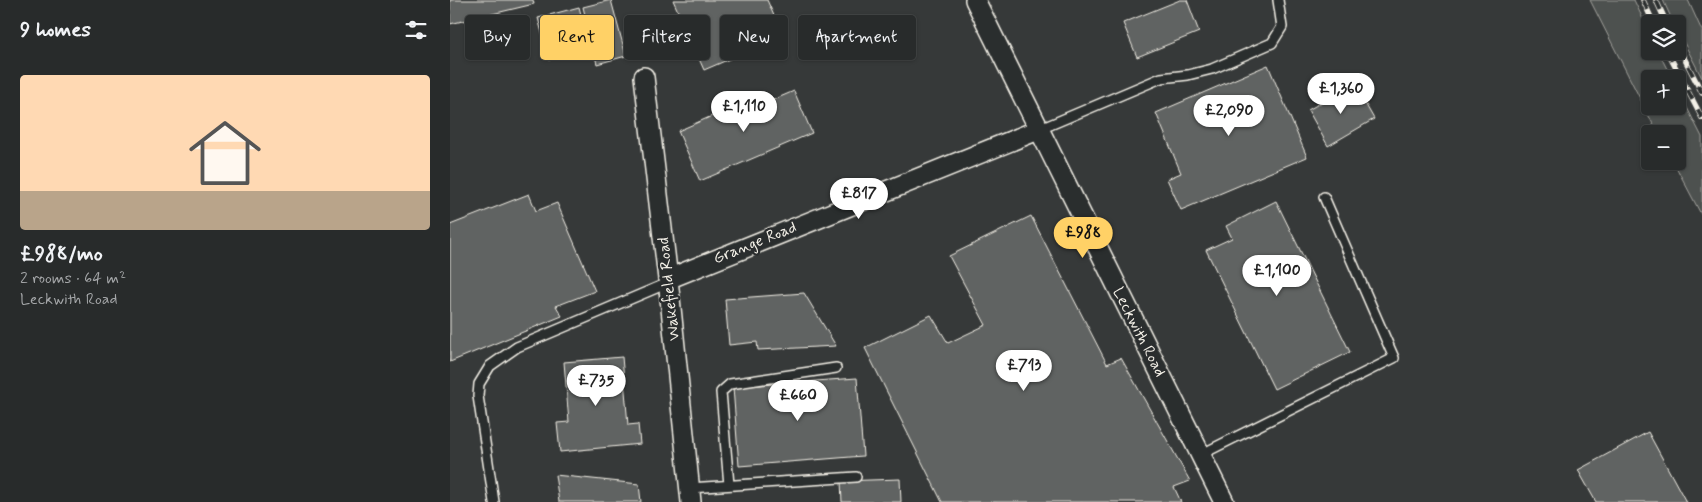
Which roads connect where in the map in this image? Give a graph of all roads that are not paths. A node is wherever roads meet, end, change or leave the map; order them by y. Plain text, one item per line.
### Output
1 (975, 0) edge
2 (1278, 0) edge
3 (644, 77) dead end
4 (1038, 130) junction
5 (1324, 197) dead end
6 (668, 281) junction
7 (836, 368) dead end
8 (1200, 455) junction
9 (856, 477) dead end
10 (729, 485) junction
11 (690, 495) edge
12 (1219, 500) edge
13 (494, 502) edge

1 - 4 street, Leckwith Road
2 - 4 lane
3 - 6 street, Wakefield Road
4 - 6 street, Grange Road
4 - 8 street, Leckwith Road
5 - 8 lane
6 - 11 street, Wakefield Road
6 - 13 lane
7 - 10 lane
8 - 12 street, Leckwith Road
9 - 10 lane
10 - 11 lane

